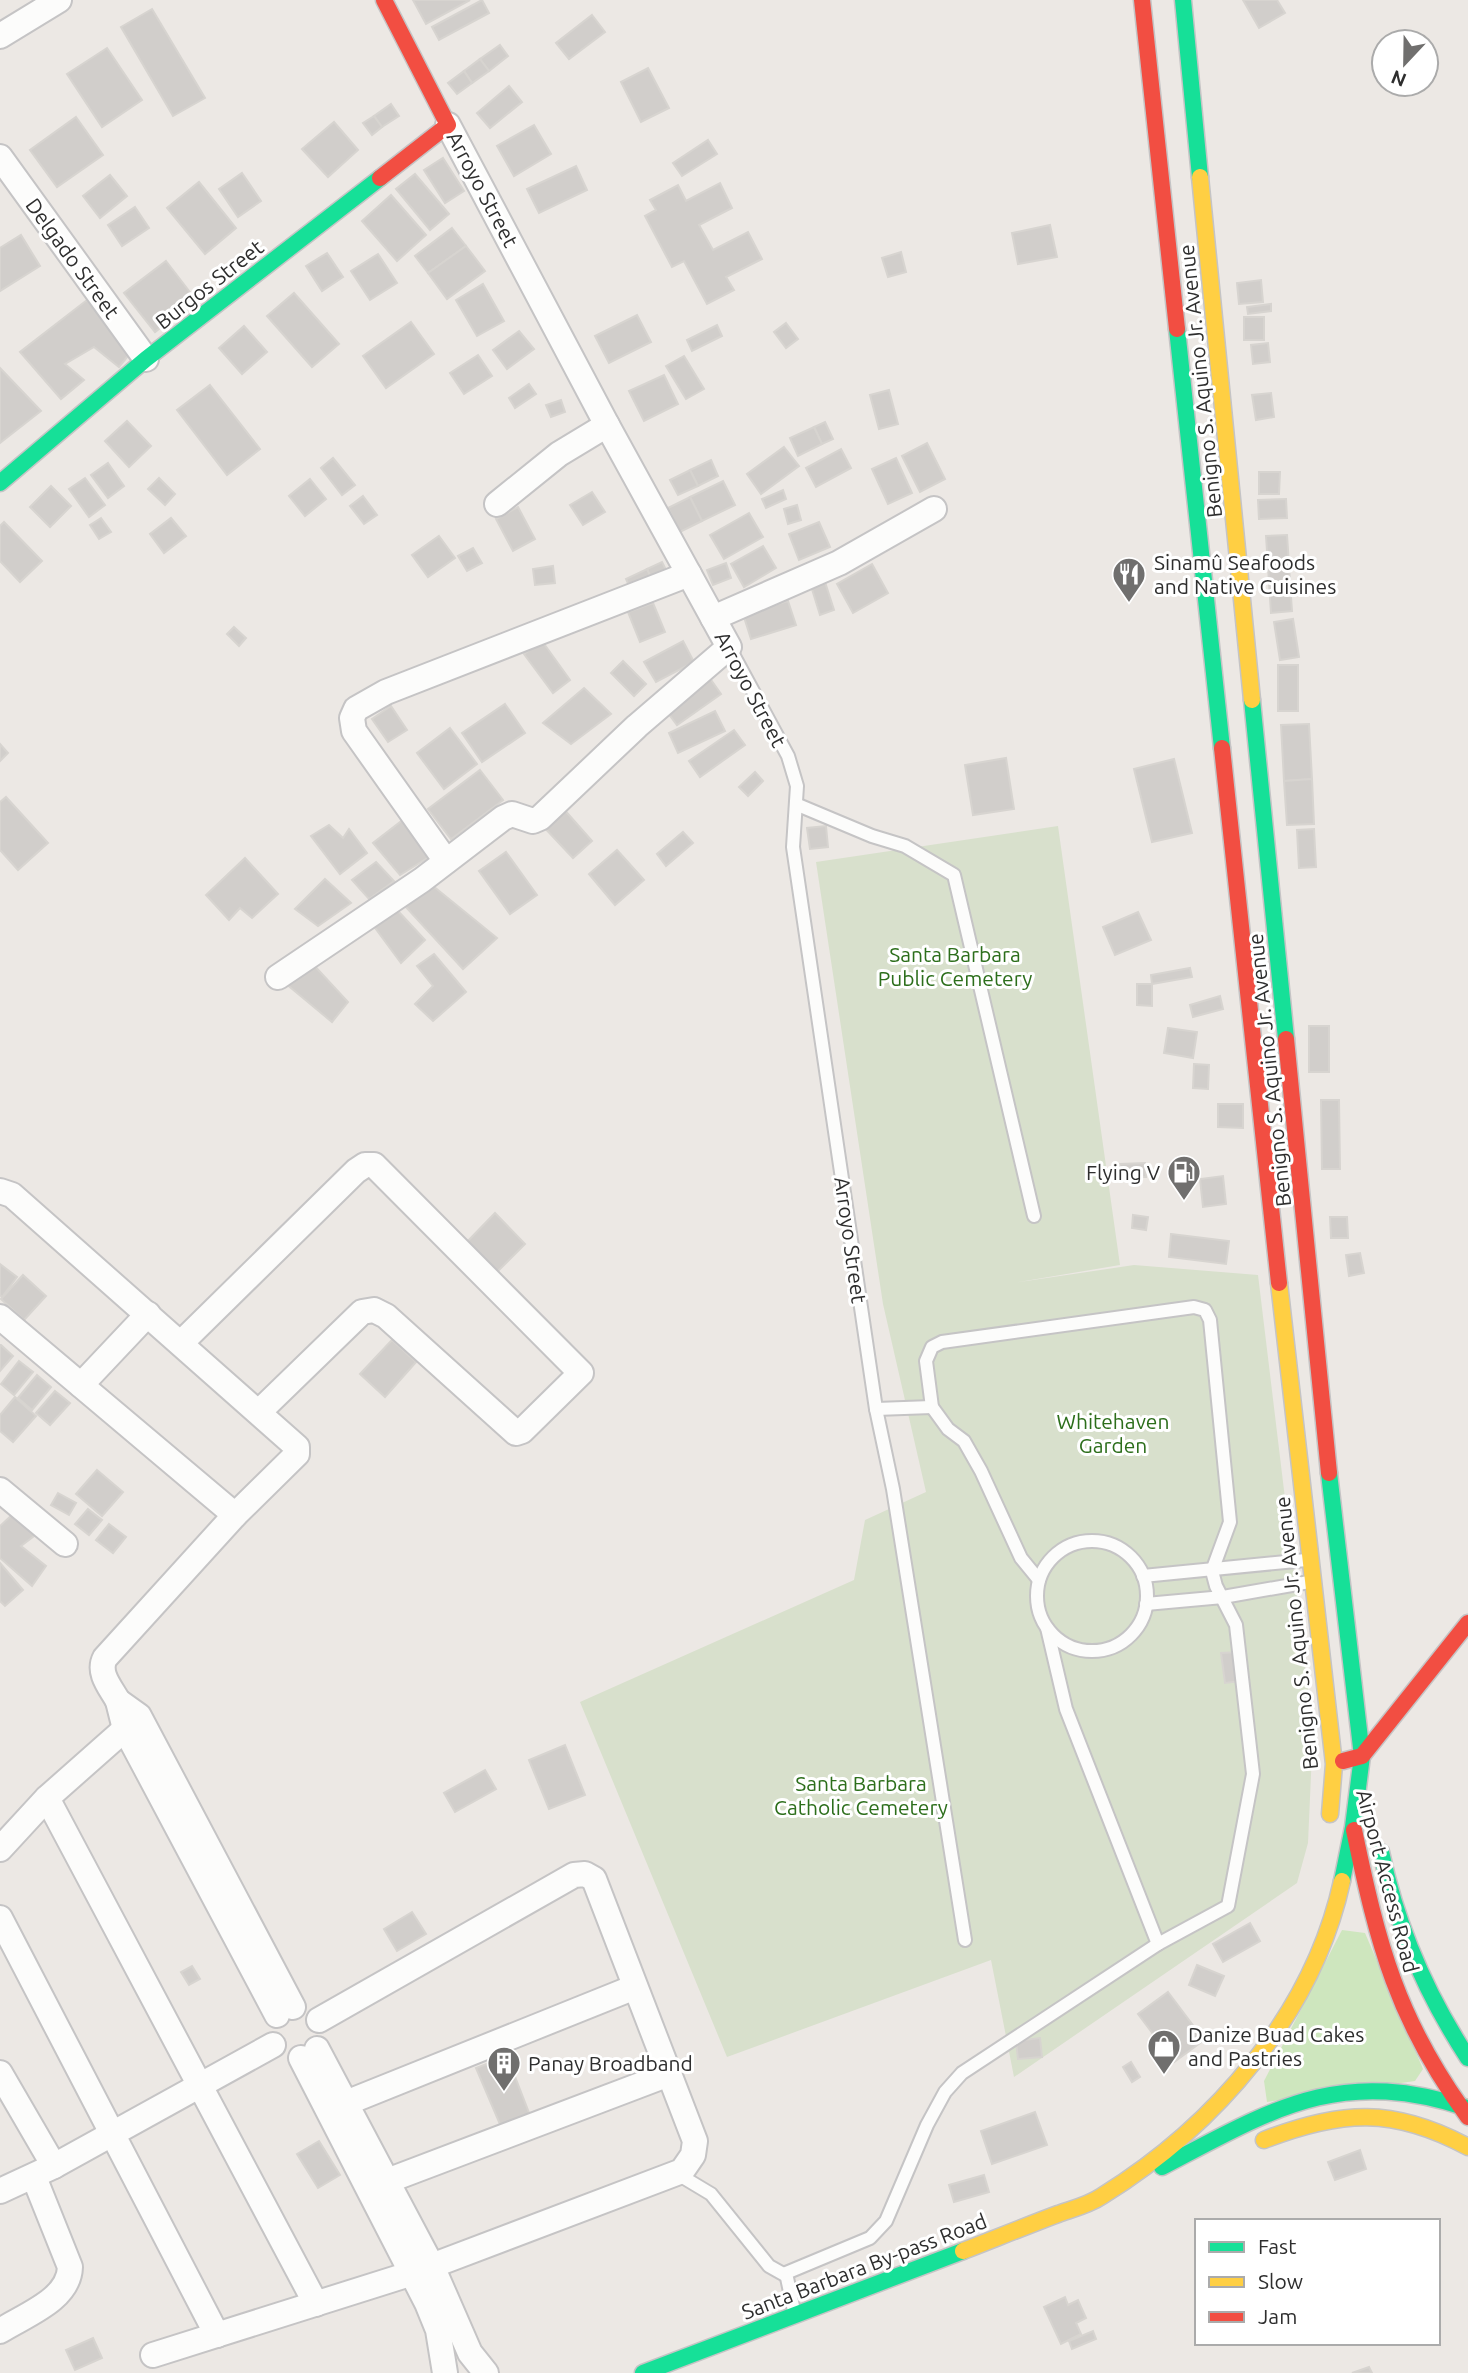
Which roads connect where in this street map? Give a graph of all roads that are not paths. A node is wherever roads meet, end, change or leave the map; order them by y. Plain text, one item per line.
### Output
1 (59, 0) edge
2 (384, 0) edge
3 (1142, 0) edge
4 (1183, 0) edge
5 (0, 36) edge
6 (448, 125) junction
7 (0, 157) edge
8 (1198, 352) junction
9 (146, 359) junction
10 (607, 425) junction
11 (0, 483) edge
12 (497, 504) dead end
13 (934, 509) dead end
14 (690, 574) junction
15 (713, 618) junction
16 (729, 647) junction
17 (798, 805) junction
18 (446, 861) junction
19 (278, 977) dead end
20 (0, 1191) edge
21 (1034, 1216) dead end
22 (148, 1314) junction
23 (0, 1317) edge
24 (181, 1343) junction
25 (81, 1385) junction
26 (932, 1406) junction
27 (876, 1409) junction
28 (260, 1411) junction
29 (0, 1490) edge
30 (236, 1515) junction
31 (65, 1544) dead end
32 (1338, 1557) junction
33 (1309, 1560) junction
34 (1212, 1571) junction
35 (1143, 1576) junction
36 (1339, 1578) junction
37 (1039, 1580) junction
38 (1313, 1582) junction
39 (1223, 1597) junction
40 (1146, 1604) junction
41 (1468, 1623) edge
42 (1047, 1628) junction
43 (133, 1724) junction
44 (1362, 1756) junction
45 (1334, 1764) junction
46 (47, 1798) junction
47 (1373, 1810) dead end
48 (1353, 1827) junction
49 (1327, 1829) dead end
50 (1378, 1837) dead end
51 (0, 1849) edge
52 (0, 1918) edge
53 (965, 1940) dead end
54 (1158, 1944) junction
55 (635, 1987) junction
56 (285, 2011) junction
57 (319, 2020) junction
58 (273, 2045) junction
59 (309, 2053) junction
60 (1468, 2058) edge
61 (0, 2073) edge
62 (669, 2074) junction
63 (200, 2085) junction
64 (346, 2104) junction
65 (1465, 2111) edge
66 (1164, 2130) dead end
67 (113, 2136) junction
68 (1249, 2147) dead end
69 (1468, 2147) edge
70 (1200, 2166) dead end
71 (44, 2172) junction
72 (676, 2173) junction
73 (387, 2181) junction
74 (0, 2191) edge
75 (1100, 2198) junction
76 (422, 2270) junction
77 (785, 2275) junction
78 (316, 2304) junction
79 (796, 2314) junction
80 (0, 2331) edge
81 (217, 2335) junction
82 (153, 2355) dead end
83 (445, 2373) edge
84 (486, 2373) edge
85 (643, 2373) edge

1 - 5 street
2 - 6 main road, Arroyo Street
3 - 8 main road, Benigno S. Aquino Jr. Avenue
4 - 8 main road, Benigno S. Aquino Jr. Avenue
6 - 9 main road, Burgos Street
6 - 10 street, Arroyo Street
7 - 9 street, Delgado Street
8 - 32 main road, Benigno S. Aquino Jr. Avenue
8 - 33 main road, Benigno S. Aquino Jr. Avenue
9 - 11 main road, Burgos Street
10 - 12 street
10 - 14 street, Arroyo Street
13 - 15 street
14 - 15 street, Arroyo Street
14 - 18 street
15 - 16 street, Arroyo Street
16 - 17 lane, Arroyo Street
16 - 18 street
17 - 21 lane
17 - 27 lane, Arroyo Street
18 - 19 street
20 - 22 street
22 - 24 street
22 - 25 street
23 - 25 street
24 - 28 street
24 - 28 street
25 - 30 street
26 - 27 lane
26 - 34 lane
26 - 37 lane
27 - 53 lane, Arroyo Street
28 - 30 street
29 - 31 street
30 - 43 street
32 - 33 lane
32 - 36 main road, Benigno S. Aquino Jr. Avenue
33 - 34 lane
33 - 38 main road, Benigno S. Aquino Jr. Avenue
34 - 35 lane
34 - 39 lane
35 - 37 lane
35 - 40 lane
36 - 38 lane
36 - 44 main road, Benigno S. Aquino Jr. Avenue
37 - 42 lane
38 - 39 lane
38 - 45 main road, Benigno S. Aquino Jr. Avenue
39 - 40 lane
39 - 54 lane
40 - 42 lane
41 - 44 main road
42 - 54 lane
43 - 46 street
43 - 56 street
44 - 45 main road
44 - 47 main road, Airport Access Road
44 - 48 main road, Benigno S. Aquino Jr. Avenue
45 - 48 main road, Airport Access Road
45 - 49 main road, Benigno S. Aquino Jr. Avenue
46 - 51 street
46 - 63 street
48 - 65 main road, Airport Access Road
48 - 75 main road, Benigno S. Aquino Jr. Avenue
50 - 60 main road, Airport Access Road
52 - 67 street
54 - 77 lane
55 - 57 street
55 - 62 street
55 - 64 street
56 - 57 street
56 - 58 street
57 - 59 street
58 - 59 street
58 - 63 street
59 - 64 street
59 - 76 street
61 - 71 street
62 - 72 street
62 - 73 street
63 - 67 street
63 - 78 street
64 - 73 street
65 - 75 main road
66 - 75 main road
67 - 71 street
67 - 81 street
68 - 69 main road
70 - 75 main road
71 - 74 street
71 - 80 street
72 - 76 street
72 - 77 lane
73 - 76 street
75 - 79 main road, Santa Barbara By-pass Road
76 - 78 street
76 - 83 street
76 - 84 street
77 - 79 lane
78 - 81 street
79 - 85 main road, Santa Barbara By-pass Road
81 - 82 street

